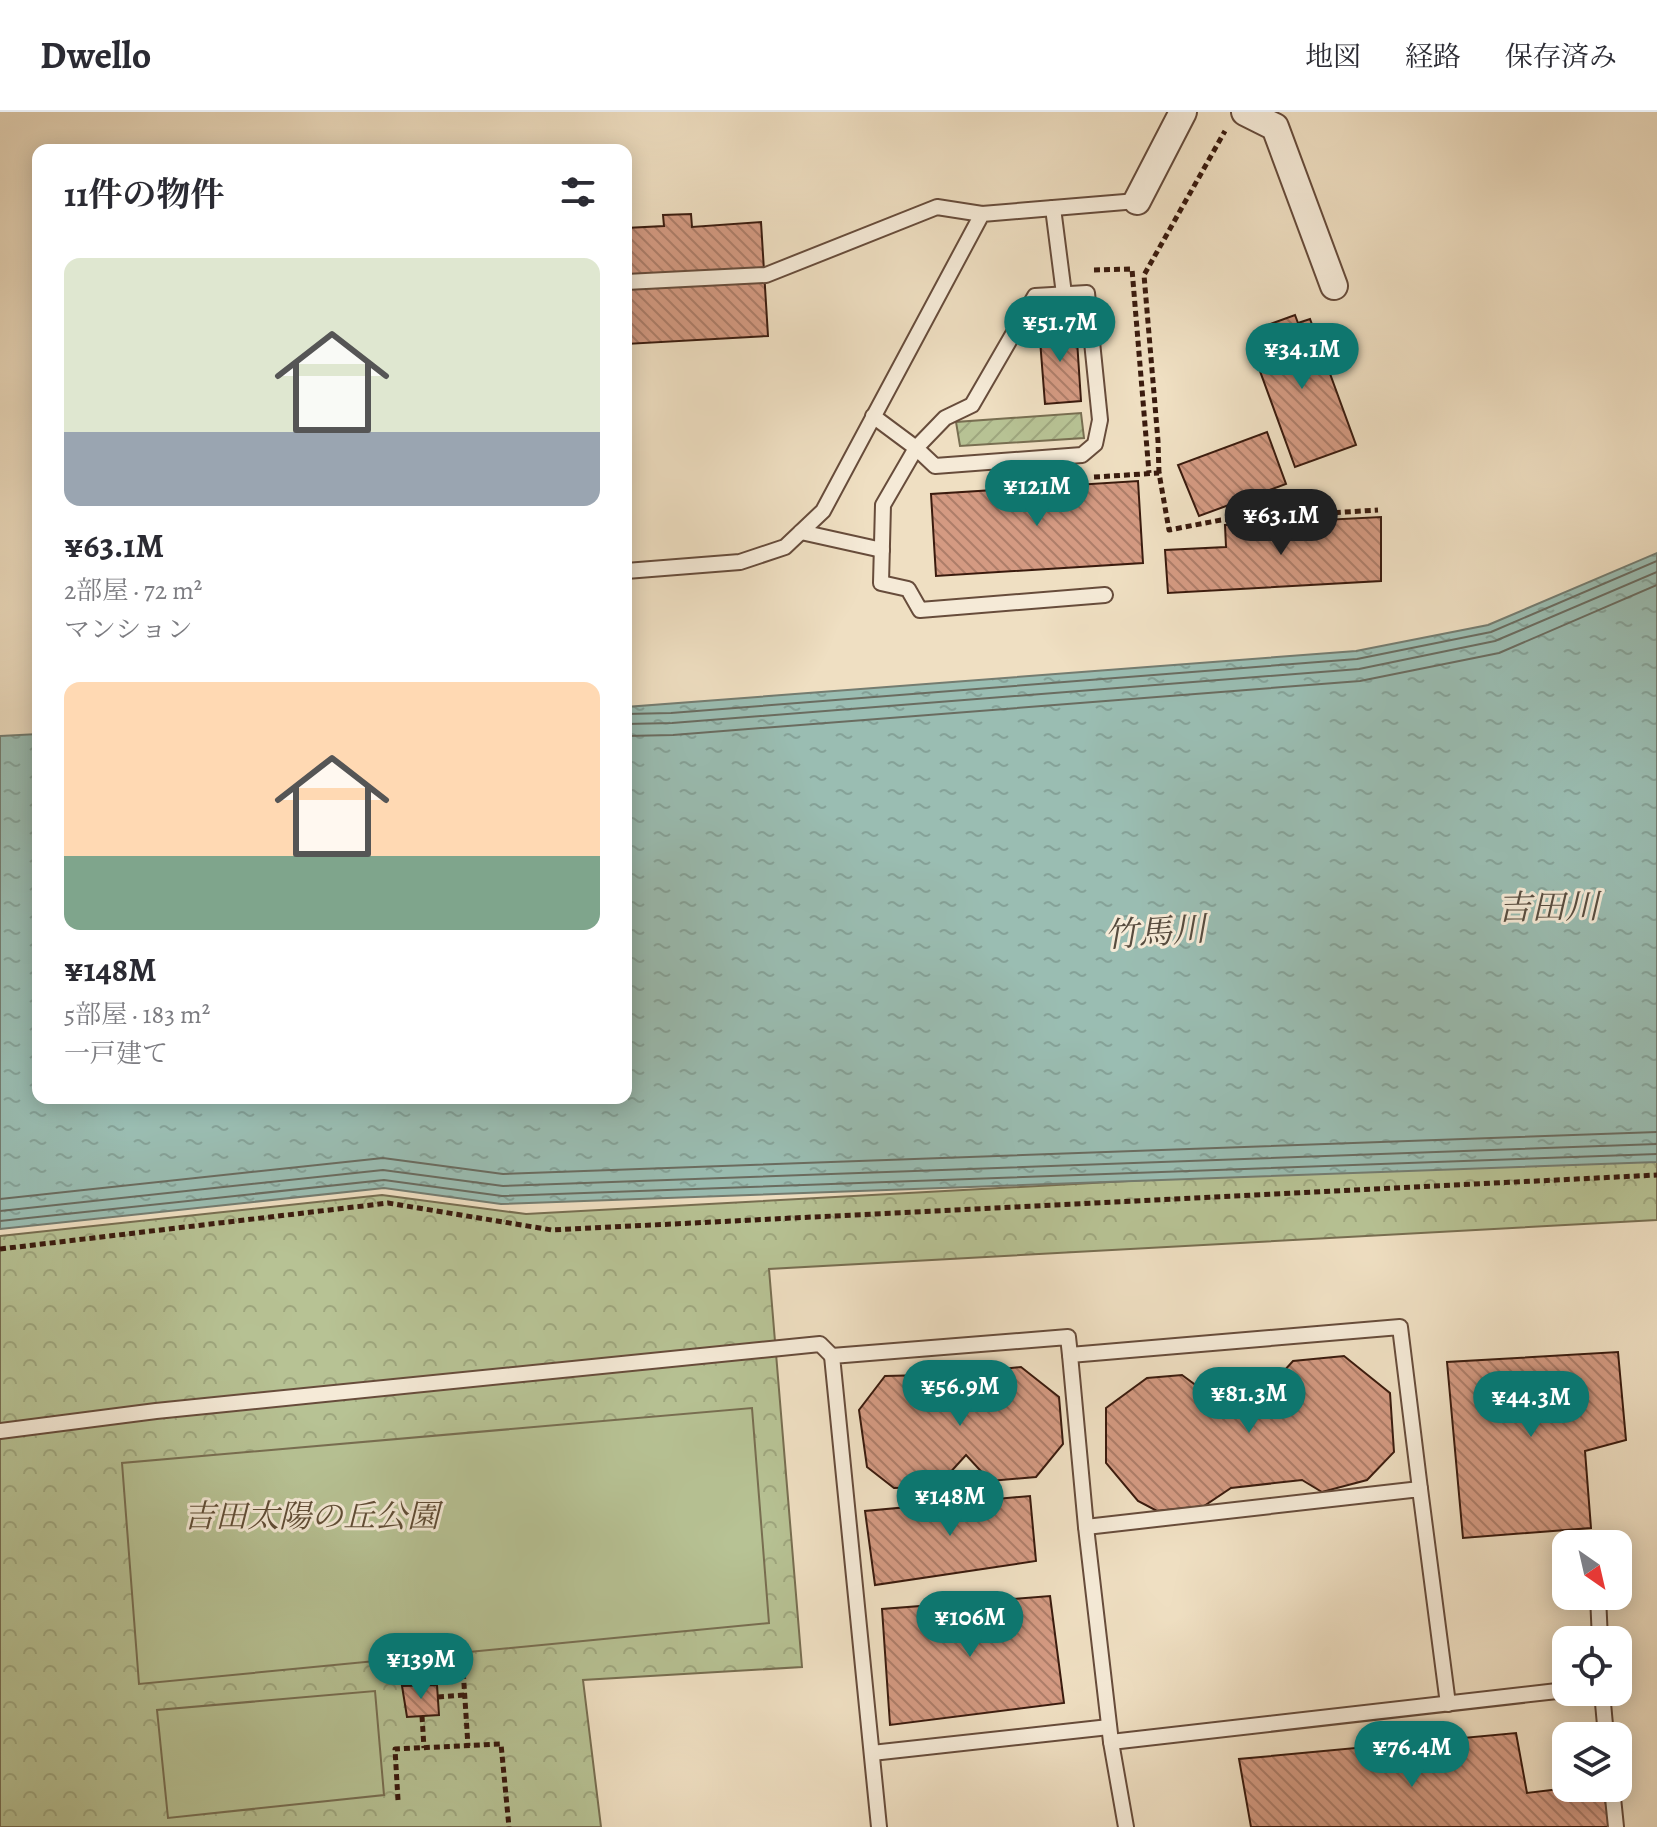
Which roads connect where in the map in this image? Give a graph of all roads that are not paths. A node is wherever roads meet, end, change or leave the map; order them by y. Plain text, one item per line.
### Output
1 (1183, 112) edge
2 (1237, 118) edge
3 (1137, 201) joint
4 (1053, 208) junction
5 (982, 214) junction
6 (632, 282) edge
7 (1334, 286) dead end
8 (1064, 294) junction
9 (873, 416) junction
10 (916, 448) junction
11 (801, 532) junction
12 (882, 550) junction
13 (632, 571) edge
14 (1105, 595) dead end
15 (1070, 1355) junction
16 (832, 1356) junction
17 (0, 1431) edge
18 (1420, 1489) junction
19 (1086, 1527) junction
20 (1552, 1692) edge
21 (1448, 1704) junction
22 (1110, 1735) junction
23 (872, 1753) junction
24 (1613, 1802) edge
25 (879, 1827) edge
26 (1126, 1827) edge
27 (1616, 1827) edge

1 - 3 street
2 - 7 street
3 - 4 lane
4 - 5 lane
4 - 8 lane
5 - 6 lane
5 - 9 lane
8 - 10 lane
8 - 10 lane
9 - 10 lane
9 - 11 lane
10 - 12 lane
11 - 12 lane
11 - 13 lane
12 - 14 lane
15 - 16 lane
15 - 18 lane
15 - 19 lane
16 - 17 lane
16 - 23 lane
18 - 19 lane
18 - 21 lane
19 - 22 lane
20 - 21 lane
21 - 22 lane
22 - 23 lane
22 - 26 lane
23 - 25 lane
24 - 27 lane

